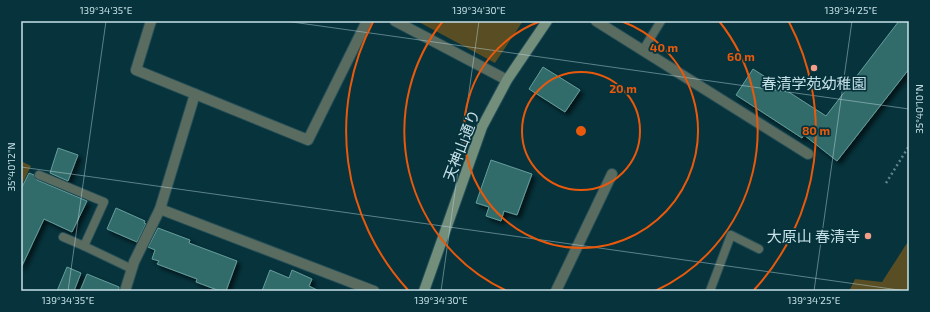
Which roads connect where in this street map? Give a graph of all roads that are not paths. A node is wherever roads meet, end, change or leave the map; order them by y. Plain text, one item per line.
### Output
1 (151, 21) edge
2 (367, 21) edge
3 (395, 21) edge
4 (547, 21) edge
5 (596, 21) edge
6 (661, 21) edge
7 (643, 50) junction
8 (507, 80) junction
9 (195, 94) junction
10 (808, 154) dead end
11 (612, 174) dead end
12 (39, 175) dead end
13 (160, 209) junction
14 (63, 237) dead end
15 (84, 246) junction
16 (759, 249) dead end
17 (132, 269) junction
18 (125, 291) edge
19 (374, 291) edge
20 (424, 291) edge
21 (556, 291) edge
22 (710, 291) edge

1 - 9 street
2 - 9 street
3 - 8 street
4 - 8 street, 天神山通り
5 - 7 street
6 - 7 lane
7 - 10 street
8 - 20 street, 天神山通り
9 - 13 street
11 - 21 street
12 - 15 lane
13 - 17 street
13 - 19 street
14 - 15 lane
15 - 17 lane
16 - 22 lane
17 - 18 street

